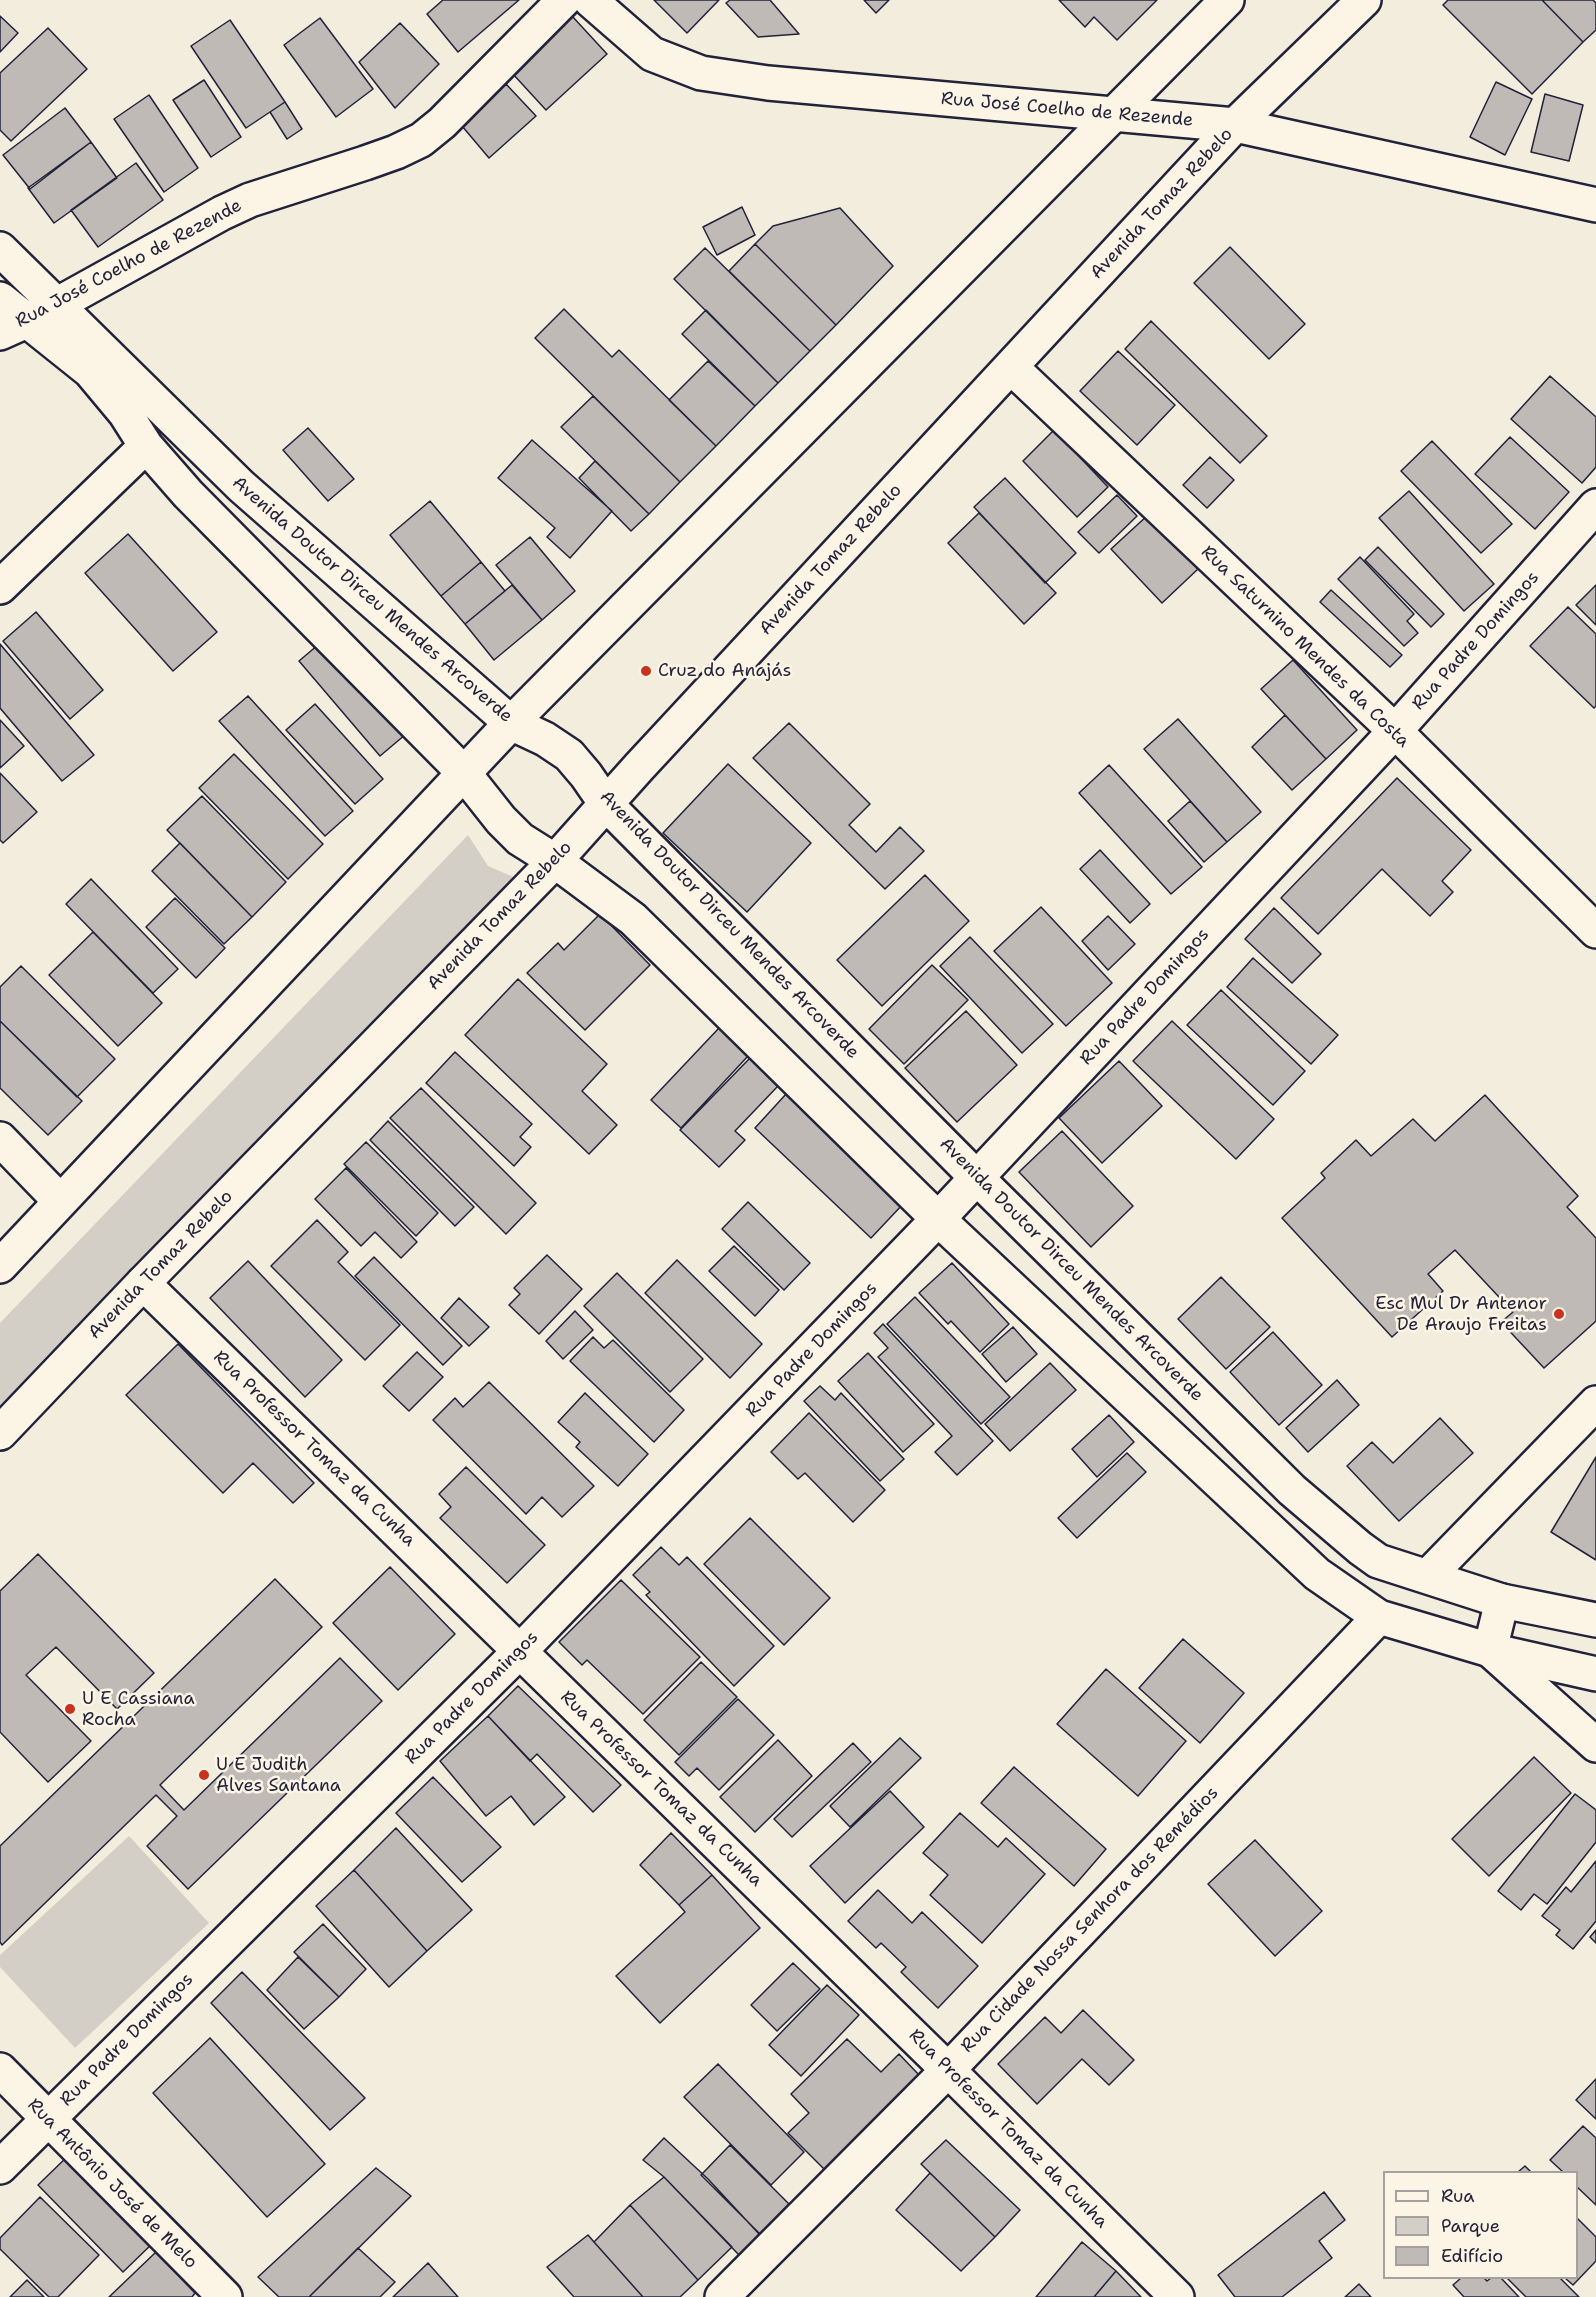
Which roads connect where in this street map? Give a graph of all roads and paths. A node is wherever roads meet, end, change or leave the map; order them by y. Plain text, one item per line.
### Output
1 (564, 0) edge
2 (590, 0) edge
3 (1227, 0) edge
4 (1364, 0) edge
5 (1114, 114) junction
6 (1235, 125) junction
7 (1596, 205) edge
8 (0, 249) edge
9 (0, 298) edge
10 (57, 305) junction
11 (14, 326) edge
12 (1011, 367) junction
13 (146, 446) junction
14 (1596, 506) edge
15 (0, 587) edge
16 (511, 723) junction
17 (1395, 731) junction
18 (463, 772) junction
19 (606, 804) junction
20 (555, 861) junction
21 (1596, 931) edge
22 (0, 1139) edge
23 (976, 1177) junction
24 (60, 1201) junction
25 (938, 1219) junction
26 (0, 1266) edge
27 (143, 1283) junction
28 (1596, 1403) edge
29 (0, 1433) edge
30 (1292, 1490) junction
31 (1264, 1525) junction
32 (1428, 1576) junction
33 (1502, 1601) junction
34 (1380, 1617) junction
35 (1596, 1620) edge
36 (1490, 1650) junction
37 (520, 1651) junction
38 (1596, 1674) edge
39 (1596, 1745) edge
40 (0, 2070) edge
41 (948, 2070) junction
42 (47, 2119) junction
43 (0, 2167) edge
44 (225, 2297) edge
45 (722, 2297) edge
46 (1177, 2297) edge

1 - 10 street, Rua José Coelho de Rezende
2 - 5 street, Rua José Coelho de Rezende
3 - 5 street
4 - 6 street, Avenida Tomaz Rebelo
5 - 6 street, Rua José Coelho de Rezende
5 - 16 street
6 - 7 street, Rua José Coelho de Rezende
6 - 12 street, Avenida Tomaz Rebelo
8 - 10 street, Avenida Doutor Dirceu Mendes Arcoverde
9 - 11 street
10 - 11 street, Rua José Coelho de Rezende
10 - 16 street, Avenida Doutor Dirceu Mendes Arcoverde
11 - 13 street
12 - 17 street, Rua Saturnino Mendes da Costa
12 - 19 street, Avenida Tomaz Rebelo
13 - 15 street
13 - 18 street
14 - 17 street, Rua Padre Domingos
16 - 18 street
16 - 19 street, Avenida Doutor Dirceu Mendes Arcoverde
17 - 21 street, Rua Saturnino Mendes da Costa
17 - 23 street, Rua Padre Domingos
18 - 20 street
18 - 24 street
19 - 20 street, Avenida Tomaz Rebelo
19 - 23 street, Avenida Doutor Dirceu Mendes Arcoverde
20 - 25 street
20 - 27 street, Avenida Tomaz Rebelo
22 - 24 street
23 - 25 street, Rua Padre Domingos
23 - 30 street, Avenida Doutor Dirceu Mendes Arcoverde
24 - 26 street
25 - 31 street
25 - 37 street, Rua Padre Domingos
27 - 29 street, Avenida Tomaz Rebelo
27 - 37 street, Rua Professor Tomaz da Cunha
28 - 32 street
30 - 31 street
30 - 32 street, Avenida Doutor Dirceu Mendes Arcoverde
31 - 34 street
32 - 33 street, Avenida Doutor Dirceu Mendes Arcoverde
33 - 35 street, Avenida Doutor Dirceu Mendes Arcoverde
33 - 36 street
34 - 36 street
34 - 41 street, Rua Cidade Nossa Senhora dos Remédios
36 - 38 street
36 - 39 street
37 - 41 street, Rua Professor Tomaz da Cunha
37 - 42 street, Rua Padre Domingos
40 - 42 street, Rua Antônio José de Melo
41 - 45 street, Rua Cidade Nossa Senhora dos Remédios
41 - 46 street, Rua Professor Tomaz da Cunha
42 - 43 street, Rua Padre Domingos
42 - 44 street, Rua Antônio José de Melo

